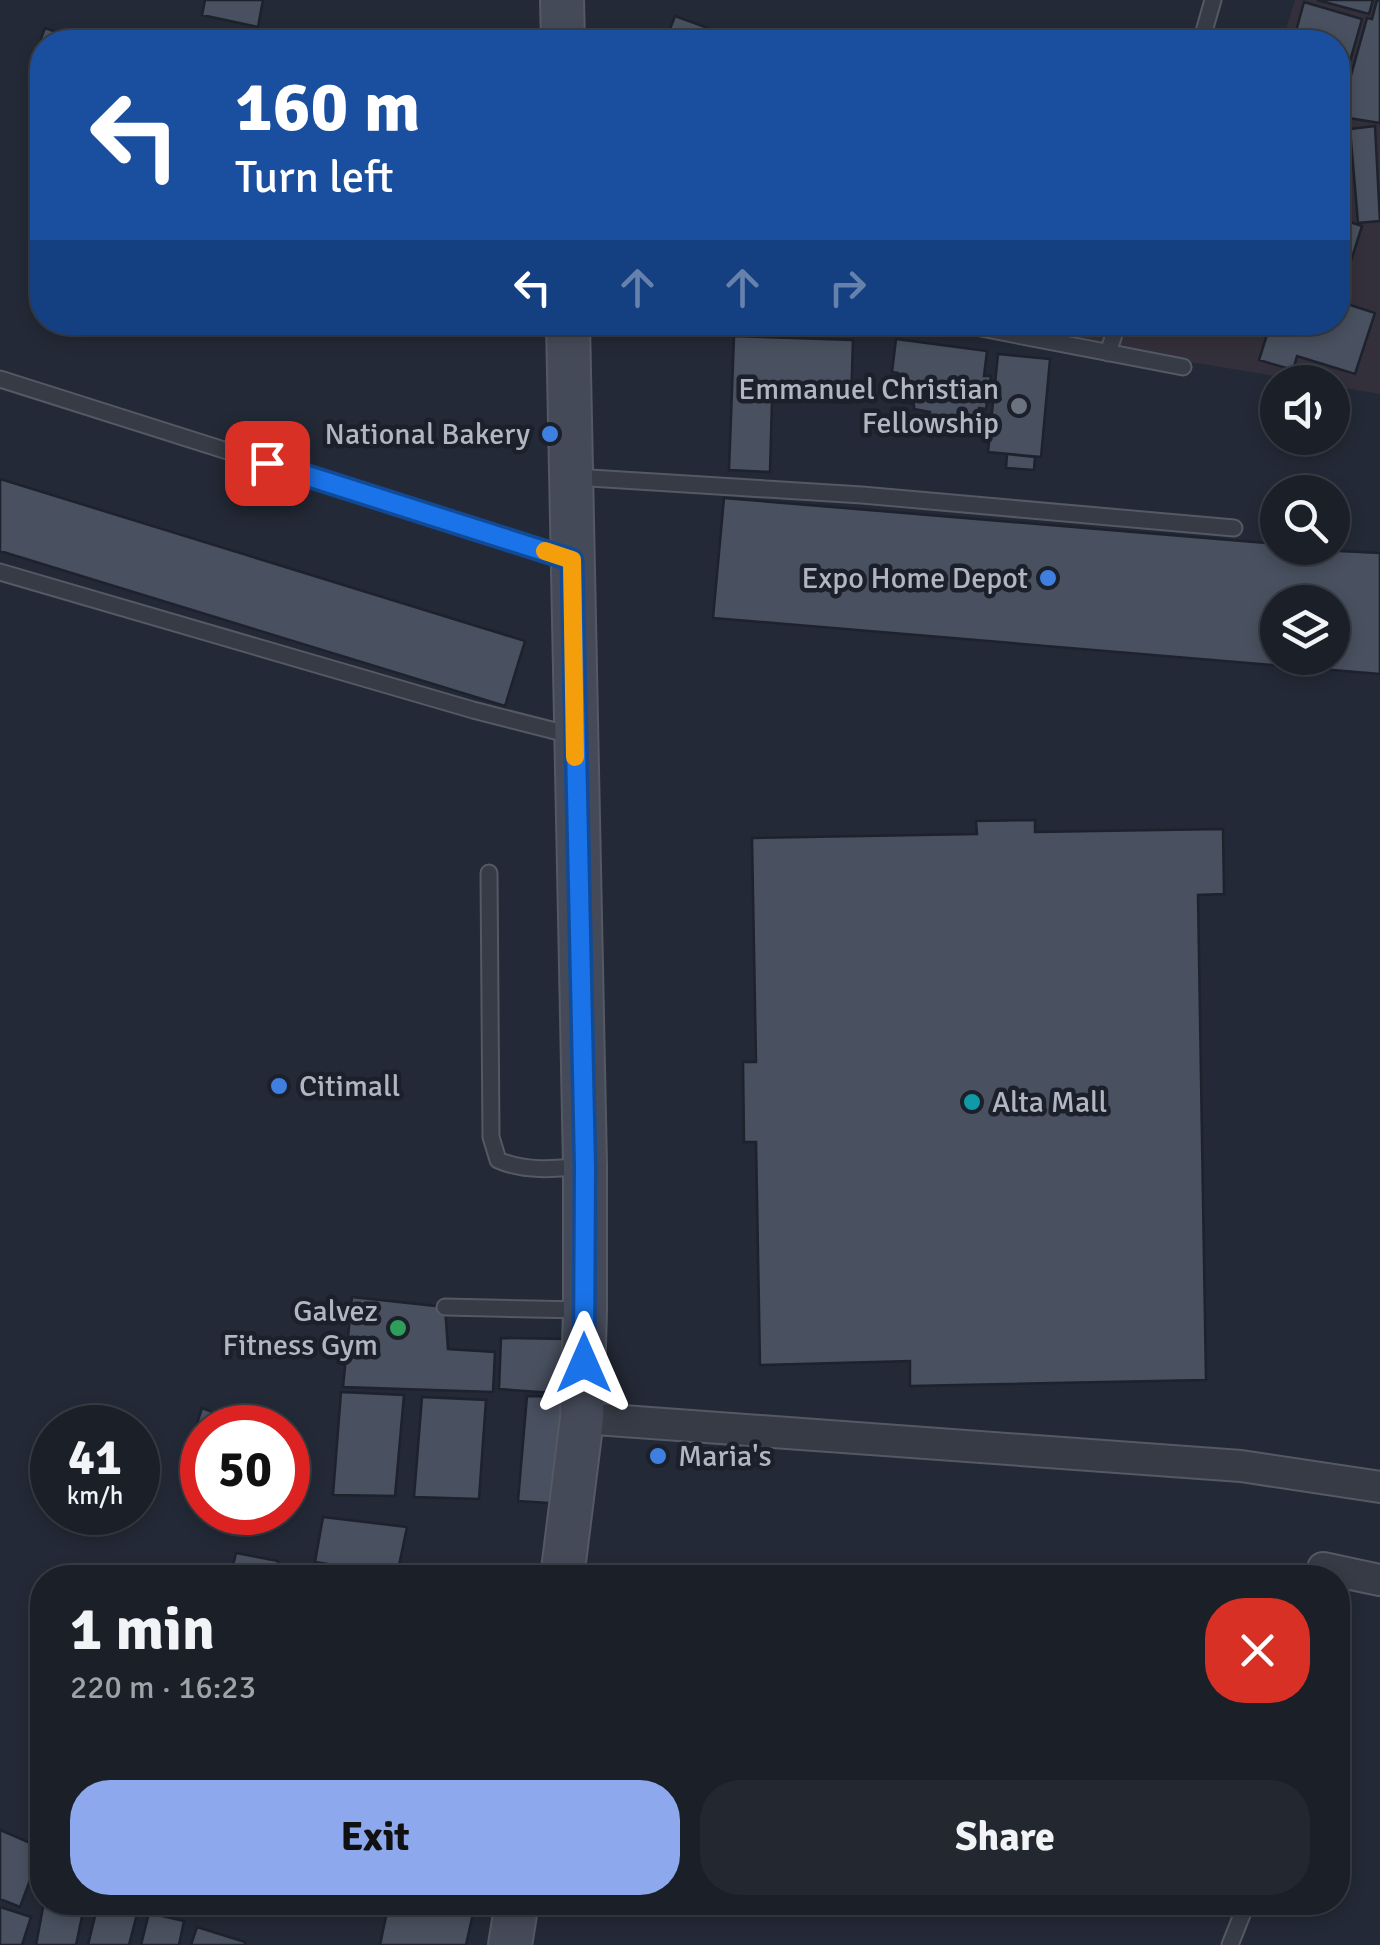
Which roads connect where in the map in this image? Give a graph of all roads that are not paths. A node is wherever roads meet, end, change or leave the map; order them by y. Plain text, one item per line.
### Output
1 (562, 0) edge
2 (1213, 0) edge
3 (563, 30) edge
4 (1204, 30) edge
5 (568, 335) edge
6 (1018, 335) edge
7 (1114, 335) edge
8 (1108, 352) junction
9 (1182, 367) dead end
10 (0, 379) edge
11 (570, 476) junction
12 (1234, 528) dead end
13 (572, 560) junction
14 (0, 572) edge
15 (574, 736) junction
16 (489, 873) dead end
17 (585, 1166) junction
18 (445, 1308) dead end
19 (585, 1310) junction
20 (582, 1418) junction
21 (1380, 1487) edge
22 (564, 1565) edge
23 (1350, 1574) edge
24 (1380, 1580) edge
25 (515, 1915) edge
26 (1242, 1915) edge
27 (510, 1945) edge
28 (1230, 1945) edge

1 - 3 main road
2 - 4 lane
5 - 11 main road
6 - 8 lane
7 - 8 lane
8 - 9 lane
10 - 13 lane
11 - 12 lane
11 - 13 main road
13 - 15 main road
14 - 15 lane
15 - 17 main road
16 - 17 lane
17 - 19 main road
18 - 19 lane
19 - 20 main road
20 - 21 street
20 - 22 main road
23 - 24 street
25 - 27 main road
26 - 28 lane

